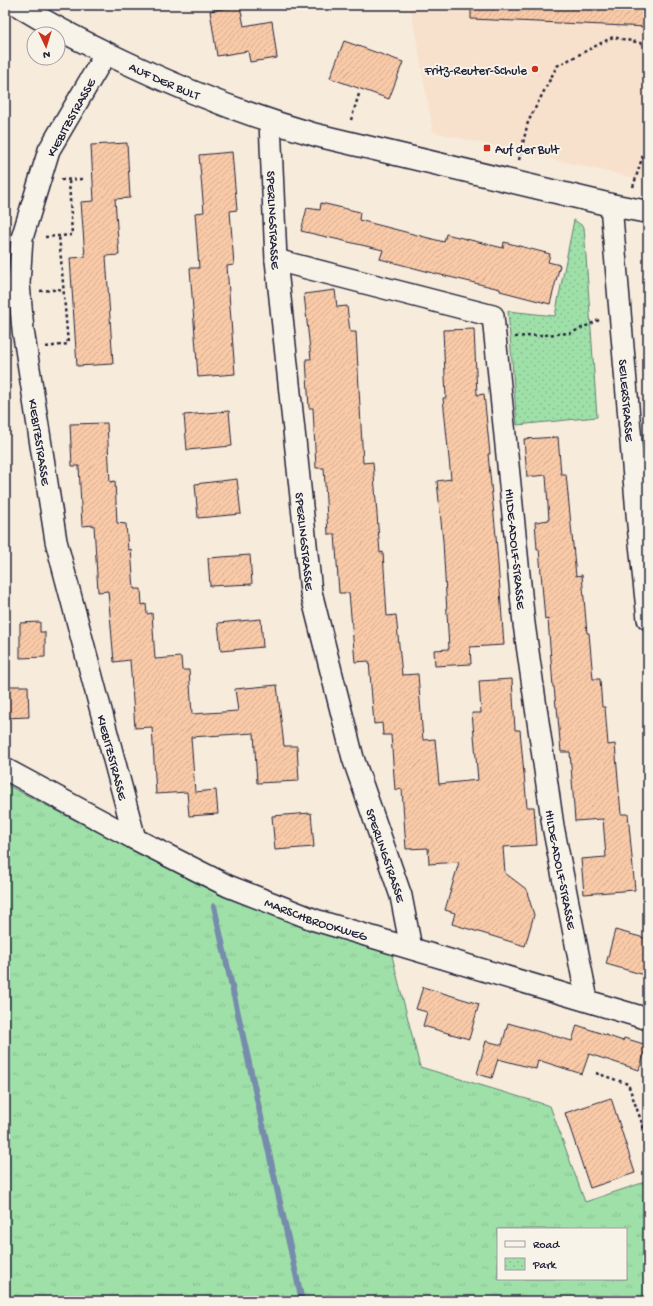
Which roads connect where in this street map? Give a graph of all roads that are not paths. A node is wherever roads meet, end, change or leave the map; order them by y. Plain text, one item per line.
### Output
1 (18, 5) edge
2 (106, 53) junction
3 (270, 122) junction
4 (612, 205) junction
5 (648, 212) edge
6 (276, 260) junction
7 (648, 619) edge
8 (5, 769) edge
9 (135, 839) junction
10 (411, 948) junction
11 (588, 1000) junction
12 (648, 1019) edge

1 - 2 street, AUF DER BULT
2 - 3 street, AUF DER BULT
2 - 9 street, KIEBITZSTRASSE
3 - 4 street, AUF DER BULT
3 - 6 street, SPERLINGSTRASSE
4 - 5 street, AUF DER BULT
4 - 7 street, SEILERSTRASSE
6 - 10 street, SPERLINGSTRASSE
6 - 11 street, HILDE-ADOLF-STRASSE
8 - 9 street, MARSCHBROOKWEG
9 - 10 street, MARSCHBROOKWEG
10 - 11 street, MARSCHBROOKWEG
11 - 12 street, MARSCHBROOKWEG

